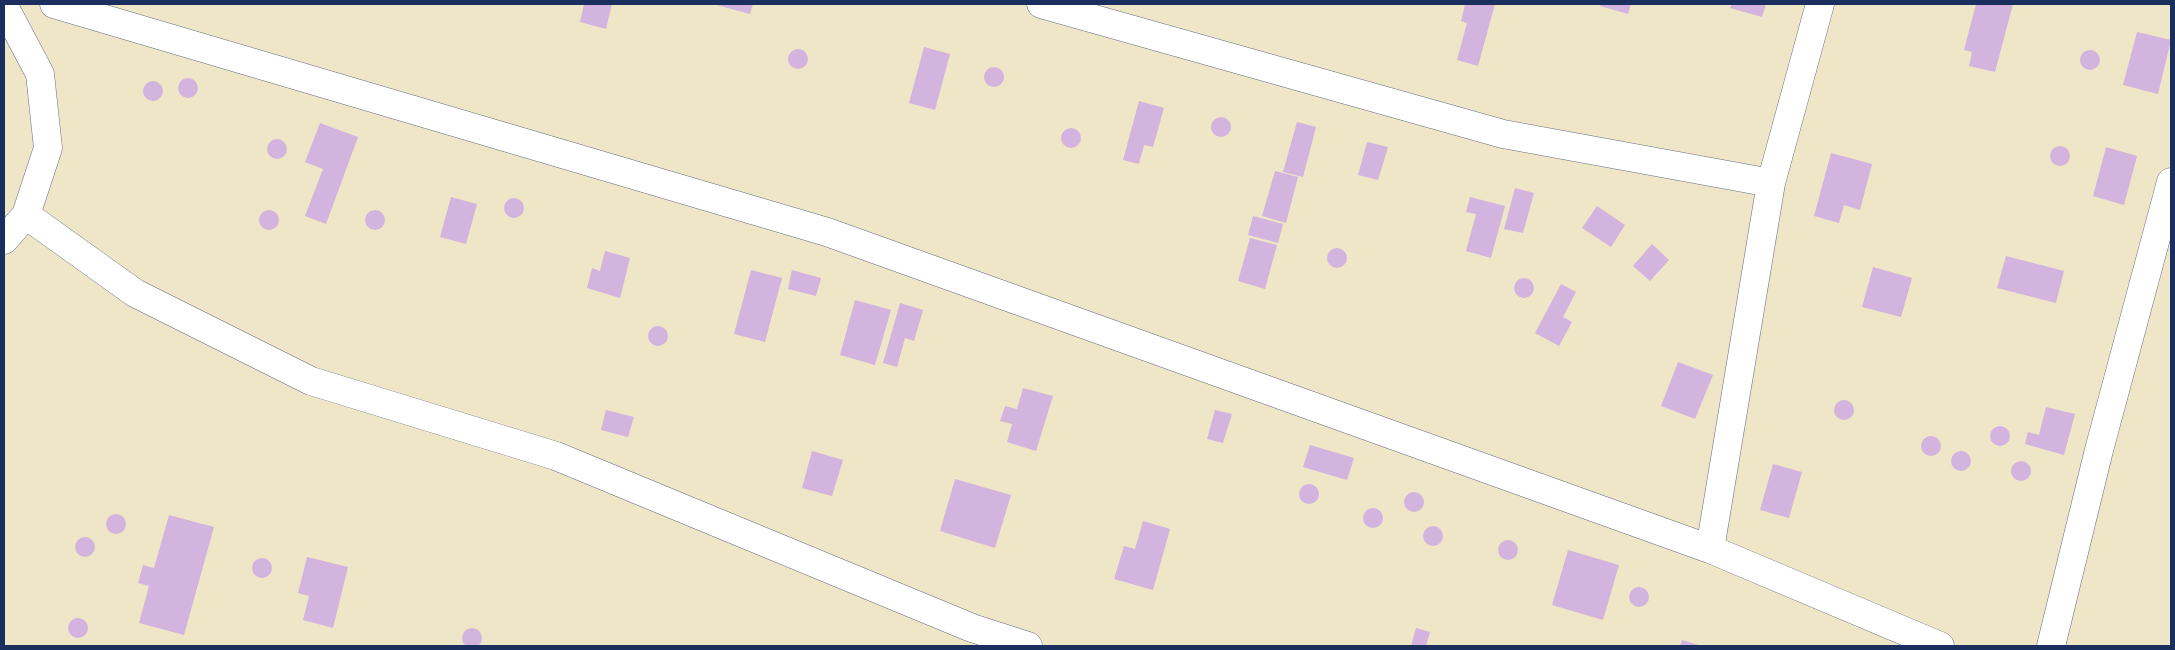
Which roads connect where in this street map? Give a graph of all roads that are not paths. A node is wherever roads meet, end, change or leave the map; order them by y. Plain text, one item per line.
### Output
1 (54, 4) edge
2 (1041, 4) edge
3 (1820, 4) edge
4 (4, 6) edge
5 (2171, 182) edge
6 (1771, 183) junction
7 (26, 215) junction
8 (4, 240) edge
9 (1710, 549) junction
10 (1028, 646) edge
11 (1940, 646) edge
12 (2051, 646) edge

1 - 9 street
2 - 6 street
3 - 6 street
4 - 7 street
5 - 12 street
6 - 9 street
7 - 8 street
7 - 10 street
9 - 11 street

